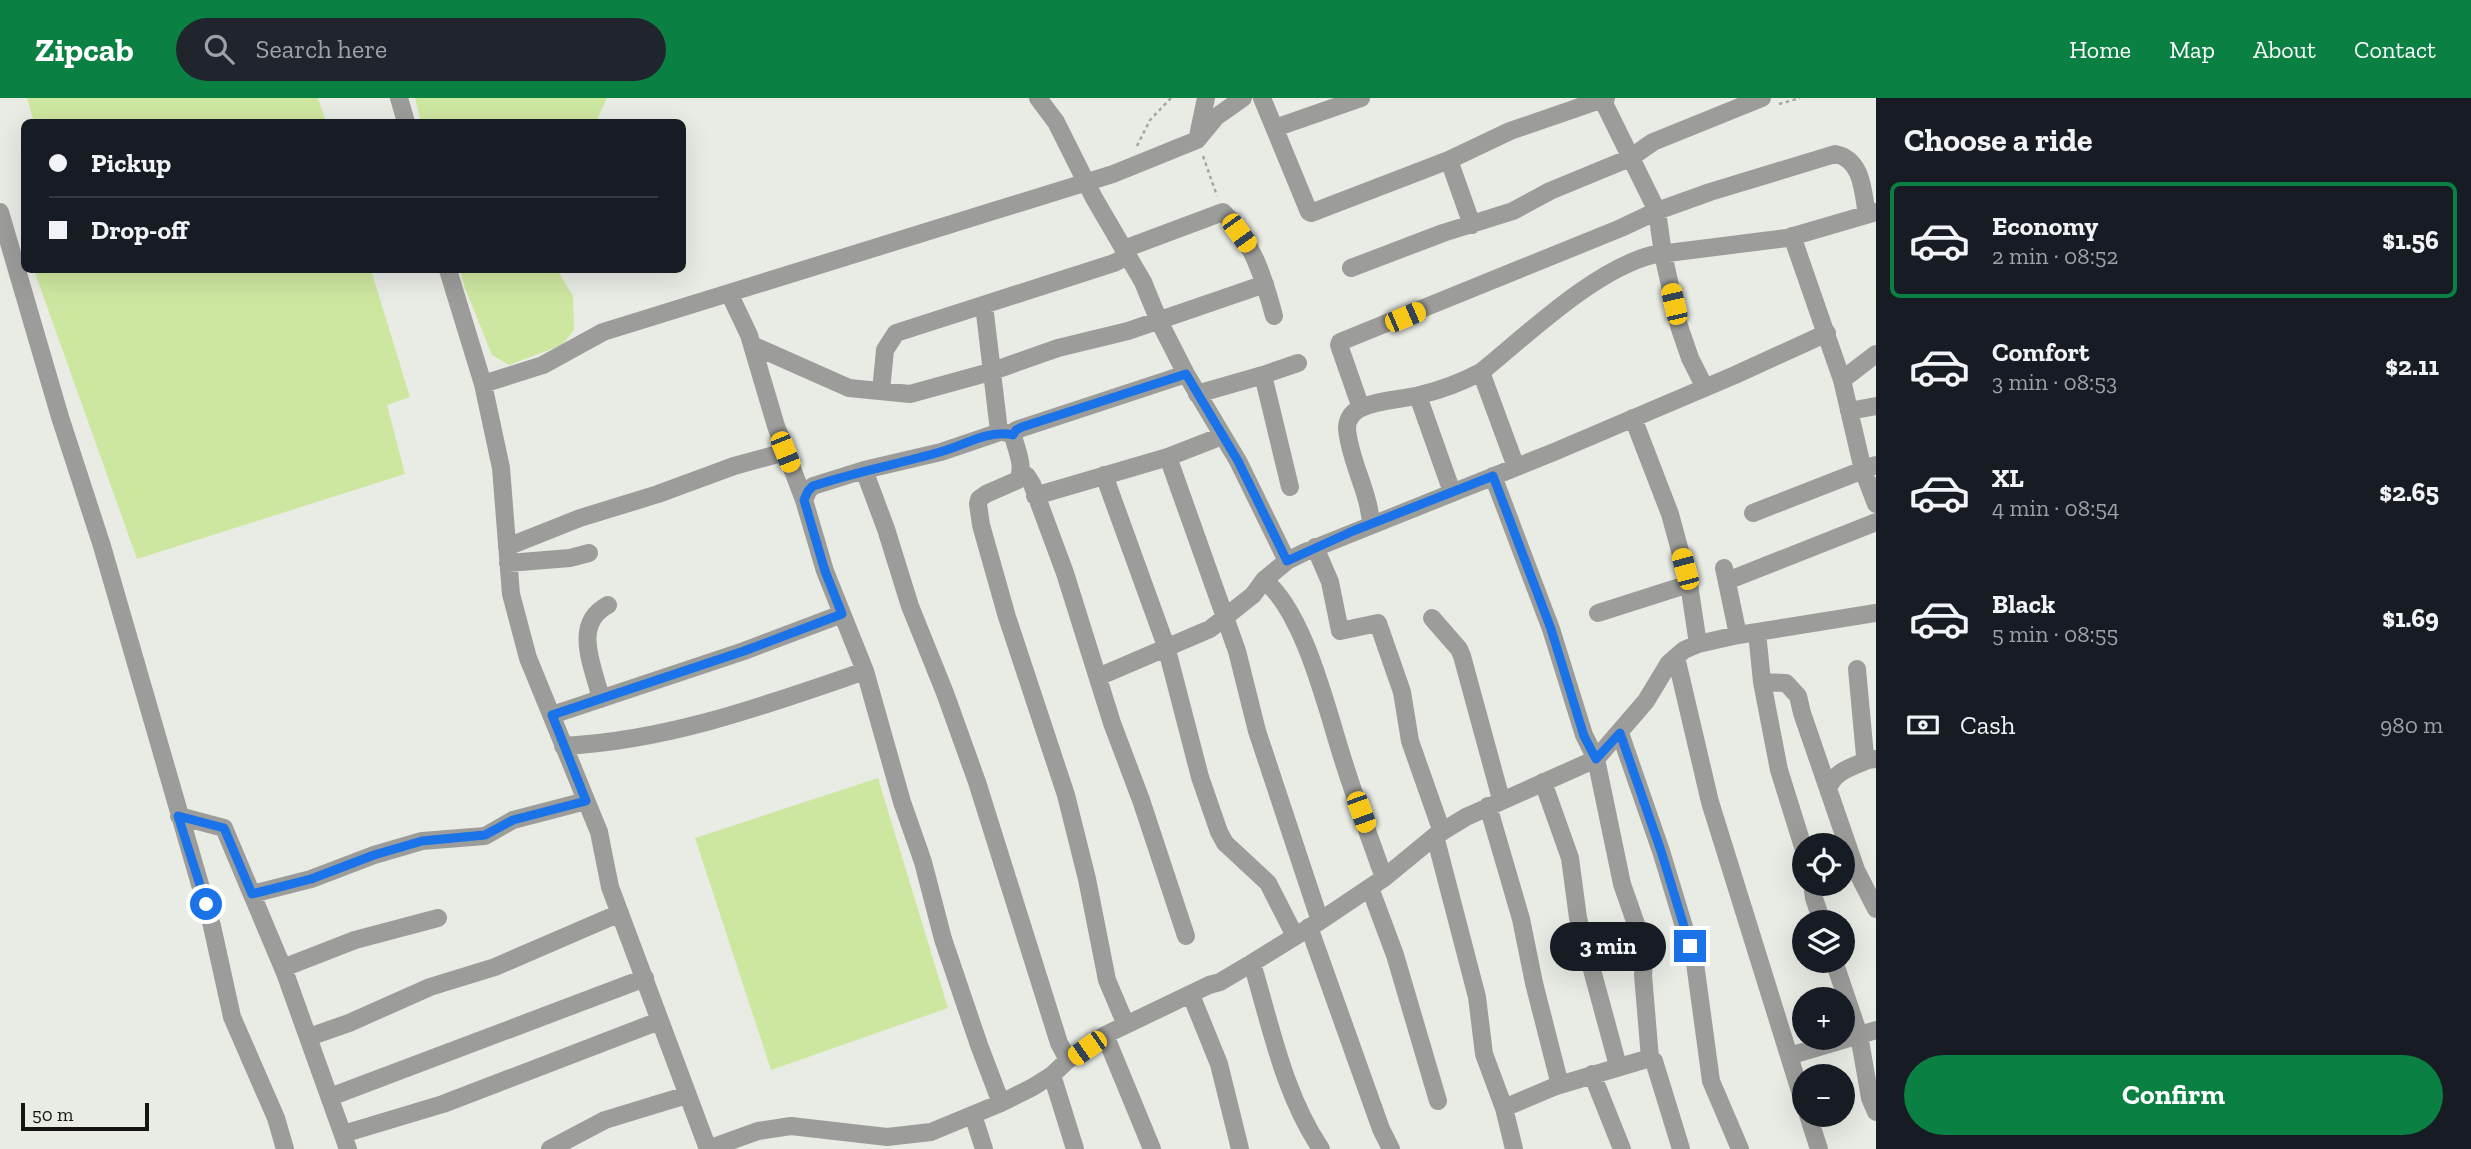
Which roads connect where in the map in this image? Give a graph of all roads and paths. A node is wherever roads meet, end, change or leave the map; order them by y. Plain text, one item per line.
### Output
1 (399, 98) edge
2 (1038, 98) edge
3 (1171, 98) edge
4 (1206, 98) edge
5 (1243, 98) edge
6 (1262, 98) edge
7 (1361, 98) edge
8 (1762, 98) edge
9 (1800, 98) edge
10 (1604, 99) edge
11 (405, 119) edge
12 (1275, 128) junction
13 (1197, 140) junction
14 (1133, 151) dead end
15 (1630, 158) junction
16 (1449, 160) junction
17 (1086, 181) junction
18 (1657, 211) junction
19 (0, 212) edge
20 (1223, 212) junction
21 (1871, 214) edge
22 (1472, 225) junction
23 (1792, 236) junction
24 (1126, 252) junction
25 (1663, 254) junction
26 (1352, 268) dead end
27 (449, 273) edge
28 (1265, 284) junction
29 (729, 293) junction
30 (984, 305) junction
31 (1274, 316) dead end
32 (1159, 321) junction
33 (1827, 333) junction
34 (752, 345) junction
35 (1876, 354) edge
36 (1298, 363) dead end
37 (990, 372) junction
38 (1481, 372) junction
39 (1186, 374) junction
40 (1263, 375) junction
41 (1842, 380) junction
42 (483, 384) junction
43 (1705, 388) junction
44 (881, 391) junction
45 (1197, 394) junction
46 (1418, 396) junction
47 (1876, 406) edge
48 (1361, 408) junction
49 (1849, 411) junction
50 (1633, 418) junction
51 (1007, 433) junction
52 (1222, 436) junction
53 (785, 452) junction
54 (1168, 457) junction
55 (1516, 467) junction
56 (1870, 468) edge
57 (864, 470) junction
58 (1021, 472) junction
59 (1104, 475) junction
60 (1493, 476) junction
61 (1290, 487) dead end
62 (1452, 492) junction
63 (1035, 496) junction
64 (804, 500) junction
65 (1876, 502) edge
66 (1753, 513) dead end
67 (1876, 522) edge
68 (1371, 524) junction
69 (1315, 547) junction
70 (589, 553) dead end
71 (508, 555) junction
72 (1287, 561) junction
73 (1264, 580) junction
74 (1689, 584) junction
75 (608, 605) dead end
76 (1598, 613) dead end
77 (1876, 613) edge
78 (842, 614) junction
79 (1225, 617) junction
80 (1432, 618) dead end
81 (1757, 632) junction
82 (1738, 635) junction
83 (1698, 644) junction
84 (1166, 646) junction
85 (1676, 657) junction
86 (1857, 669) dead end
87 (865, 671) junction
88 (1098, 677) junction
89 (1762, 682) junction
90 (601, 699) junction
91 (552, 715) junction
92 (1620, 733) junction
93 (563, 746) junction
94 (1596, 759) junction
95 (1872, 759) edge
96 (1543, 782) junction
97 (1828, 789) junction
98 (586, 801) junction
99 (1494, 803) junction
100 (178, 816) junction
101 (1799, 833) edge
102 (1439, 834) junction
103 (1377, 883) junction
104 (252, 894) junction
105 (1876, 909) edge
106 (621, 913) junction
107 (438, 918) dead end
108 (1308, 928) junction
109 (1186, 936) dead end
110 (1252, 963) junction
111 (283, 968) junction
112 (1840, 973) edge
113 (645, 978) junction
114 (1191, 995) junction
115 (659, 1021) junction
116 (1125, 1025) junction
117 (1867, 1032) edge
118 (1105, 1035) junction
119 (309, 1037) junction
120 (1789, 1056) junction
121 (1650, 1058) junction
122 (1069, 1060) junction
123 (1618, 1066) junction
124 (1792, 1066) edge
125 (1591, 1074) junction
126 (1052, 1076) junction
127 (1560, 1085) junction
128 (687, 1095) junction
129 (330, 1097) junction
130 (1438, 1101) dead end
131 (1001, 1103) junction
132 (1504, 1108) junction
133 (1876, 1112) edge
134 (973, 1115) junction
135 (1812, 1127) edge
136 (345, 1141) edge
137 (893, 1143) edge
138 (285, 1149) edge
139 (550, 1149) edge
140 (708, 1149) edge
141 (984, 1149) edge
142 (1075, 1149) edge
143 (1152, 1149) edge
144 (1240, 1149) edge
145 (1321, 1149) edge
146 (1391, 1149) edge
147 (1514, 1149) edge
148 (1622, 1149) edge
149 (1681, 1149) edge
150 (1741, 1149) edge
151 (1819, 1149) edge

1 - 11 street
2 - 17 street
3 - 14 path
4 - 13 street
5 - 13 street
6 - 12 street
7 - 12 street
8 - 9 path
8 - 15 street
10 - 15 street
10 - 16 street
12 - 16 street
13 - 17 street
13 - 20 path
15 - 18 street
15 - 22 street
16 - 22 street
17 - 24 street
17 - 29 street
18 - 21 street
18 - 25 street
18 - 48 street
19 - 100 street
20 - 24 street
20 - 28 street
21 - 23 street
22 - 26 street
23 - 25 street
23 - 33 street
24 - 30 street
24 - 32 street
25 - 38 street
25 - 43 street
27 - 42 street
28 - 31 street
28 - 32 street
29 - 34 street
29 - 42 street
30 - 37 street
30 - 44 street
32 - 37 street
32 - 39 street
33 - 41 street
33 - 43 street
34 - 44 street
34 - 53 street
35 - 41 street
36 - 40 street
37 - 44 street
37 - 51 street
38 - 46 street
38 - 55 street
39 - 45 street
39 - 51 street
40 - 45 street
40 - 61 street
41 - 49 street
42 - 71 street
43 - 50 street
45 - 52 street
46 - 48 street
46 - 62 street
47 - 49 street
48 - 68 street
49 - 56 street
50 - 55 street
50 - 74 street
51 - 57 street
51 - 58 street
52 - 54 street
52 - 72 street
53 - 64 street
53 - 71 street
54 - 59 street
54 - 79 street
55 - 60 street
56 - 65 street
56 - 66 street
57 - 64 street
57 - 122 street
58 - 63 street
58 - 116 street
59 - 63 street
59 - 84 street
60 - 62 street
60 - 94 street
62 - 68 street
63 - 88 street
64 - 78 street
67 - 82 street
68 - 69 street
69 - 72 street
69 - 102 street
70 - 71 street
71 - 91 street
72 - 73 street
73 - 79 street
73 - 103 street
74 - 76 street
74 - 83 street
75 - 90 street
77 - 81 street
78 - 87 street
78 - 90 street
79 - 84 street
79 - 108 street
80 - 99 street
81 - 82 street
81 - 89 street
82 - 83 street
83 - 85 street
84 - 88 street
84 - 108 street
85 - 92 street
85 - 120 street
86 - 95 street
87 - 93 street
87 - 131 street
88 - 109 street
89 - 97 street
89 - 101 street
90 - 91 street
91 - 93 street
92 - 94 street
92 - 150 street
93 - 98 street
94 - 96 street
94 - 121 street
95 - 97 street
96 - 99 street
96 - 123 street
97 - 105 street
98 - 104 street
98 - 106 street
99 - 102 street
99 - 127 street
100 - 104 street
100 - 138 street
102 - 103 street
102 - 132 street
103 - 108 street
103 - 130 street
104 - 111 street
106 - 113 street
106 - 119 street
107 - 111 street
108 - 110 street
108 - 146 street
110 - 114 street
110 - 145 street
111 - 119 street
112 - 117 street
113 - 115 street
113 - 129 street
114 - 116 street
114 - 144 street
115 - 128 street
115 - 136 street
116 - 118 street
117 - 120 street
117 - 133 street
118 - 122 street
118 - 143 street
119 - 129 street
120 - 124 street
121 - 123 street
121 - 149 street
122 - 126 street
123 - 125 street
125 - 127 street
125 - 148 street
126 - 131 street
126 - 142 street
127 - 132 street
128 - 139 street
128 - 140 street
129 - 136 street
131 - 134 street
132 - 147 street
134 - 137 street
134 - 141 street
135 - 151 street
137 - 140 street

